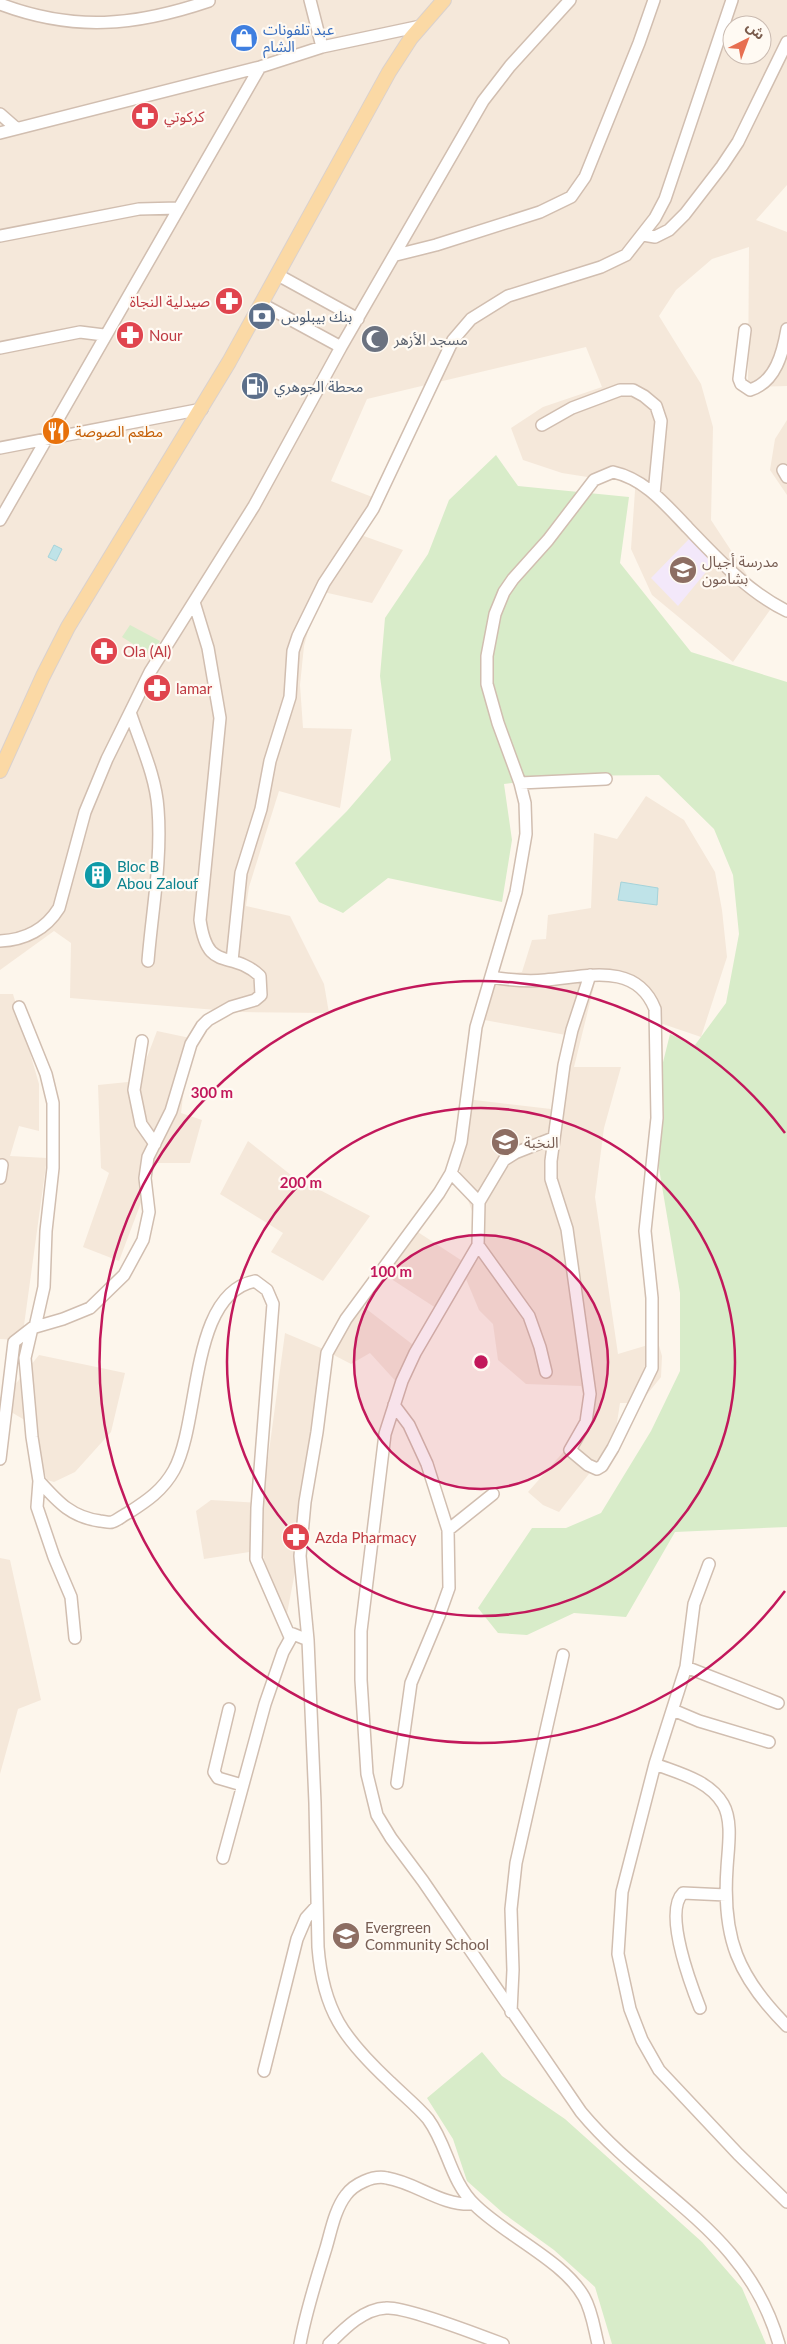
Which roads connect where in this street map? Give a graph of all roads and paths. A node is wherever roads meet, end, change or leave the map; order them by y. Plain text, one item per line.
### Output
1 (310, 0) edge
2 (444, 0) edge
3 (570, 0) edge
4 (654, 0) edge
5 (732, 0) edge
6 (209, 1) edge
7 (0, 4) edge
8 (421, 26) junction
9 (787, 42) edge
10 (322, 46) junction
11 (260, 67) junction
12 (0, 114) edge
13 (16, 128) junction
14 (0, 133) edge
15 (179, 208) junction
16 (643, 235) junction
17 (0, 236) edge
18 (396, 255) junction
19 (278, 275) junction
20 (262, 304) junction
21 (358, 319) junction
22 (787, 329) edge
23 (744, 330) dead end
24 (104, 335) junction
25 (341, 347) junction
26 (0, 348) edge
27 (202, 409) junction
28 (542, 425) dead end
29 (46, 439) junction
30 (0, 448) edge
31 (654, 494) junction
32 (0, 520) edge
33 (194, 602) junction
34 (787, 611) edge
35 (131, 715) junction
36 (0, 771) edge
37 (606, 779) dead end
38 (520, 783) junction
39 (0, 941) edge
40 (148, 961) dead end
41 (232, 961) junction
42 (590, 975) junction
43 (491, 978) junction
44 (19, 1007) dead end
45 (142, 1041) dead end
46 (553, 1138) junction
47 (155, 1144) junction
48 (2, 1165) dead end
49 (452, 1173) junction
50 (0, 1178) edge
51 (479, 1202) junction
52 (478, 1245) junction
53 (34, 1327) junction
54 (546, 1372) dead end
55 (394, 1404) junction
56 (0, 1459) edge
57 (39, 1481) junction
58 (493, 1494) dead end
59 (448, 1530) junction
60 (709, 1564) dead end
61 (290, 1637) junction
62 (75, 1638) dead end
63 (308, 1640) junction
64 (562, 1655) dead end
65 (686, 1667) junction
66 (778, 1703) dead end
67 (229, 1709) dead end
68 (673, 1710) junction
69 (769, 1742) dead end
70 (655, 1764) junction
71 (397, 1783) dead end
72 (242, 1785) junction
73 (223, 1858) dead end
74 (726, 1895) junction
75 (316, 1907) junction
76 (700, 2008) dead end
77 (511, 2012) junction
78 (787, 2026) edge
79 (264, 2071) dead end
80 (787, 2202) edge
81 (473, 2204) junction
82 (300, 2344) edge
83 (329, 2344) edge
84 (503, 2344) edge
85 (598, 2344) edge
86 (778, 2344) edge

1 - 10 street
2 - 8 main road
3 - 18 street
4 - 18 street
5 - 16 street
6 - 7 street
8 - 10 street
8 - 19 main road
9 - 16 street
10 - 11 street
11 - 13 street
11 - 15 street
12 - 13 street
13 - 14 street
15 - 17 street
15 - 24 street
16 - 41 street
18 - 21 street
19 - 20 main road
19 - 21 street
20 - 25 street
20 - 27 main road
21 - 25 street
22 - 23 street
24 - 26 street
24 - 29 street
25 - 33 street
27 - 29 street
27 - 36 main road
28 - 31 street
29 - 30 street
29 - 32 street
31 - 34 street
31 - 38 street
33 - 35 street
33 - 41 street
35 - 39 street
35 - 40 street
37 - 38 street
38 - 43 street
41 - 47 street
42 - 43 street
42 - 46 street
42 - 46 street
43 - 49 street
44 - 53 street
45 - 47 street
46 - 51 street
47 - 53 street
48 - 50 street
49 - 51 street
49 - 63 street
51 - 52 street
52 - 54 street
52 - 55 street
53 - 56 street
53 - 57 street
55 - 59 street
55 - 77 street
57 - 61 street
57 - 62 street
58 - 59 street
59 - 71 street
60 - 65 street
61 - 63 street
61 - 72 street
63 - 75 street
64 - 77 street
65 - 66 street
65 - 68 street
67 - 72 street
68 - 69 street
68 - 70 street
70 - 74 street
70 - 80 street
72 - 73 street
74 - 76 street
74 - 78 street
75 - 79 street
75 - 81 street
77 - 86 street
81 - 82 street
81 - 85 street
83 - 84 street

